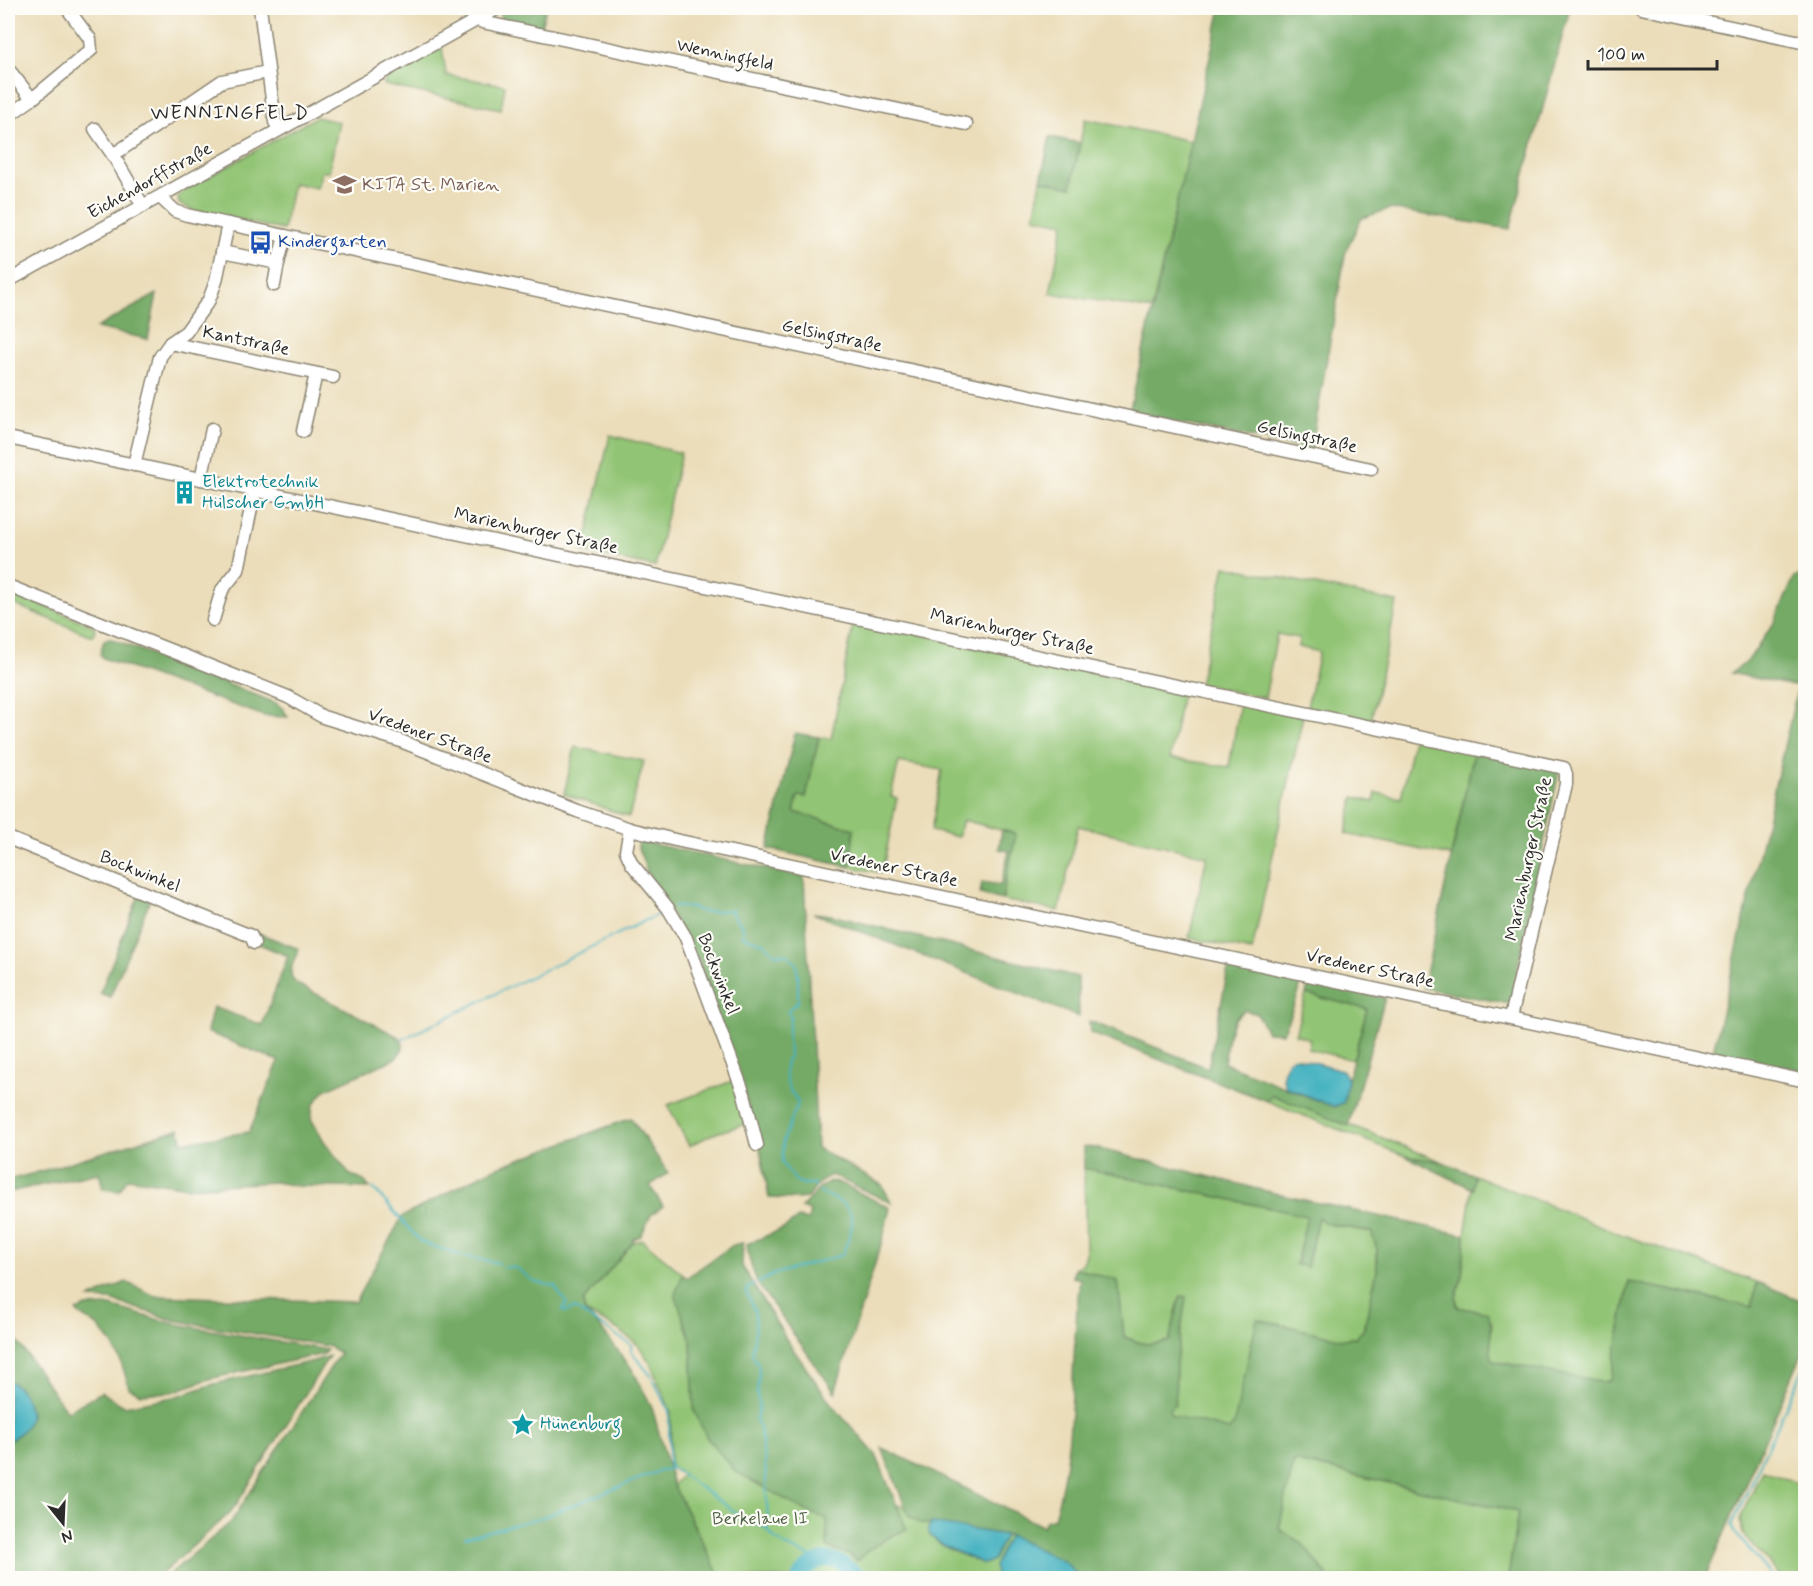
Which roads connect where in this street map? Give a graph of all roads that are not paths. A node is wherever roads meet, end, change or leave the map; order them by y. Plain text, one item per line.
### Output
1 (67, 8) edge
2 (260, 8) edge
3 (498, 8) edge
4 (1641, 8) edge
5 (483, 13) edge
6 (1806, 43) edge
7 (8, 69) edge
8 (268, 72) junction
9 (32, 99) junction
10 (8, 116) edge
11 (966, 124) dead end
12 (95, 129) dead end
13 (279, 129) junction
14 (113, 154) junction
15 (160, 197) junction
16 (143, 206) junction
17 (228, 224) junction
18 (285, 236) junction
19 (222, 252) junction
20 (278, 263) junction
21 (8, 281) edge
22 (274, 285) dead end
23 (170, 343) junction
24 (316, 374) junction
25 (333, 377) dead end
26 (212, 429) dead end
27 (303, 431) dead end
28 (8, 438) edge
29 (134, 465) junction
30 (1371, 469) dead end
31 (201, 479) junction
32 (255, 490) junction
33 (8, 586) edge
34 (213, 620) dead end
35 (630, 829) junction
36 (8, 838) edge
37 (254, 944) dead end
38 (1511, 1017) junction
39 (1806, 1081) edge
40 (757, 1145) dead end

1 - 9 street
2 - 8 street
3 - 5 street, Eichendorffstraße
4 - 6 street
5 - 11 street, Wenningfeld
5 - 13 street, Eichendorffstraße
7 - 9 street
8 - 13 street
8 - 14 street
9 - 10 street
12 - 14 street
13 - 15 street, Eichendorffstraße
14 - 16 street
15 - 16 street, Eichendorffstraße
15 - 17 street, Gelsingstraße
16 - 21 street, Eichendorffstraße
17 - 18 street, Gelsingstraße
17 - 19 street
18 - 20 street
18 - 30 street, Gelsingstraße
19 - 20 street
19 - 23 street
20 - 22 street
23 - 24 street, Kantstraße
23 - 29 street
24 - 25 street, Kantstraße
24 - 27 street
26 - 31 street
28 - 29 street, Marienburger Straße
29 - 31 street, Marienburger Straße
31 - 32 street, Marienburger Straße
32 - 34 street
32 - 38 street, Marienburger Straße
33 - 35 street, Vredener Straße
35 - 38 street, Vredener Straße
35 - 40 street, Bockwinkel
36 - 37 street, Bockwinkel
38 - 39 street, Vredener Straße

